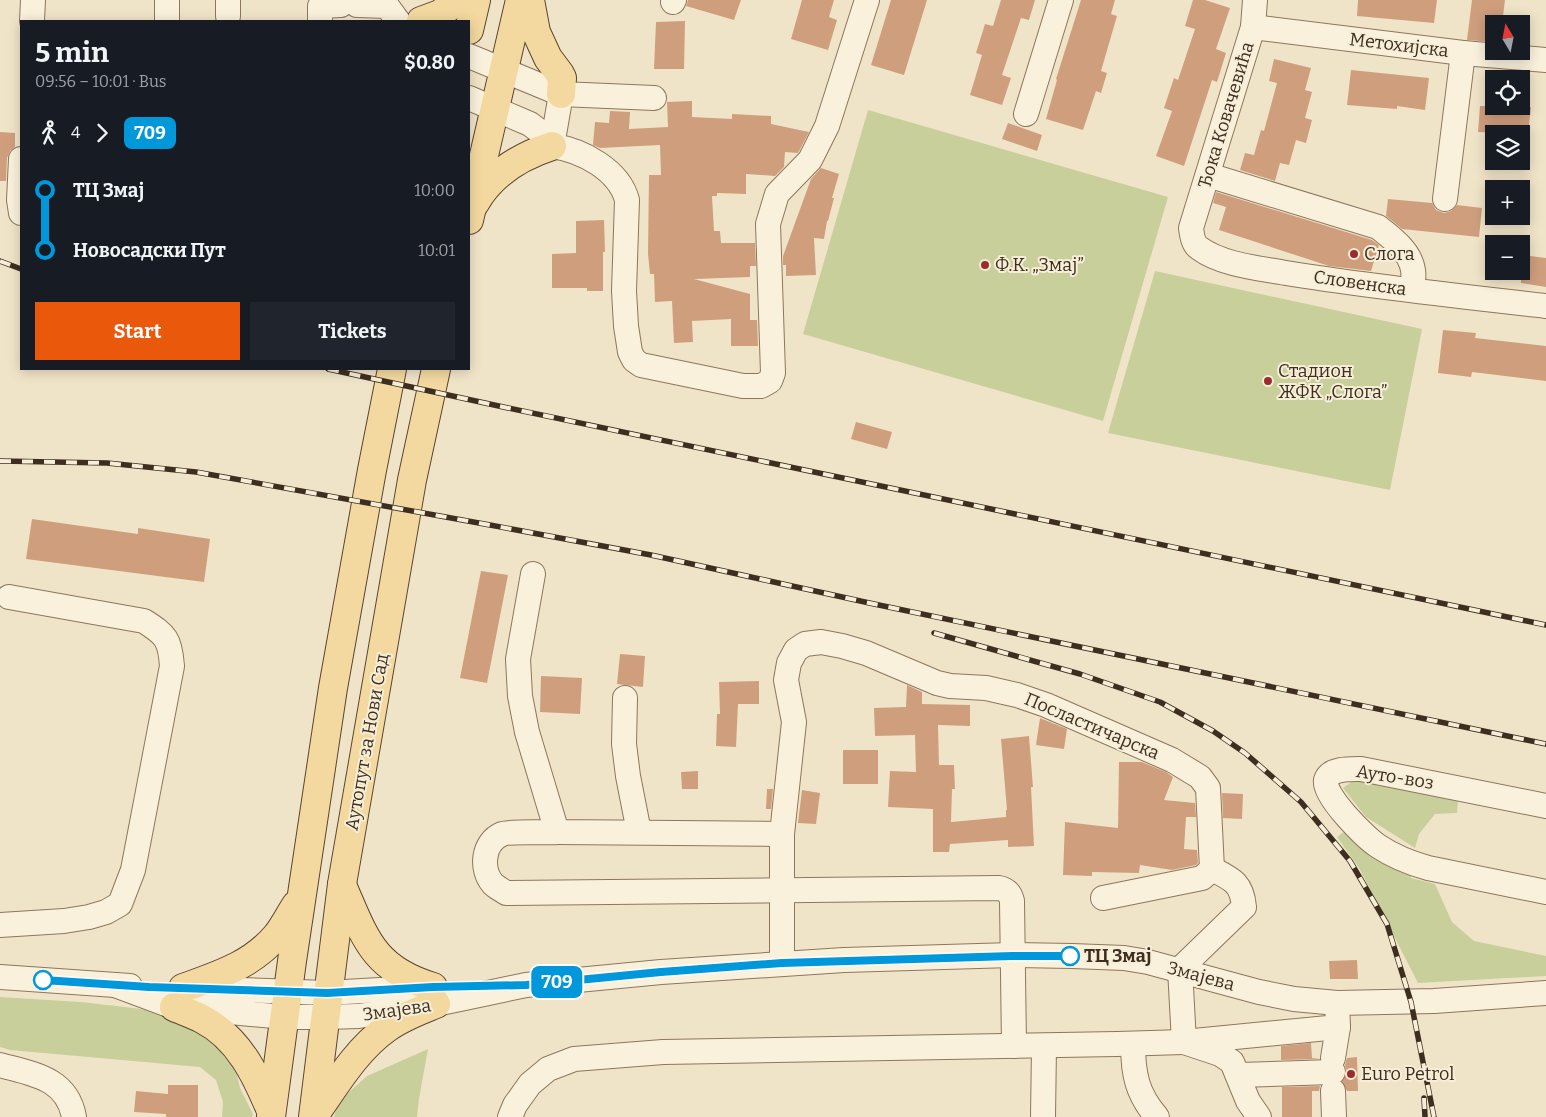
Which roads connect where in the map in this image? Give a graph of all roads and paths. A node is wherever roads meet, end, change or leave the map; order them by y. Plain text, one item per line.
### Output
1 (33, 0) edge
2 (168, 0) edge
3 (458, 0) edge
4 (476, 0) edge
5 (520, 0) edge
6 (530, 0) edge
7 (868, 0) edge
8 (1061, 0) edge
9 (1254, 0) edge
10 (32, 20) edge
11 (167, 20) edge
12 (320, 20) edge
13 (397, 20) edge
14 (424, 20) edge
15 (470, 26) edge
16 (1253, 27) junction
17 (1463, 52) junction
18 (470, 56) edge
19 (1546, 60) edge
20 (503, 70) junction
21 (561, 94) junction
22 (470, 98) edge
23 (654, 98) dead end
24 (494, 108) junction
25 (1026, 114) dead end
26 (552, 146) junction
27 (1208, 175) junction
28 (20, 180) edge
29 (1445, 199) dead end
30 (20, 206) edge
31 (470, 214) edge
32 (1191, 228) joint
33 (1412, 290) junction
34 (1546, 306) edge
35 (392, 370) edge
36 (436, 370) edge
37 (533, 574) dead end
38 (9, 597) dead end
39 (625, 698) dead end
40 (1546, 806) edge
41 (557, 832) junction
42 (640, 832) junction
43 (782, 834) junction
44 (1212, 869) junction
45 (342, 884) junction
46 (781, 889) junction
47 (1546, 892) edge
48 (302, 895) junction
49 (1103, 898) dead end
50 (0, 925) edge
51 (1012, 956) junction
52 (782, 963) junction
53 (1180, 969) junction
54 (0, 977) edge
55 (1546, 993) edge
56 (434, 996) junction
57 (178, 998) junction
58 (1337, 1003) junction
59 (287, 1005) junction
60 (326, 1005) junction
61 (1338, 1027) junction
62 (1184, 1042) junction
63 (1133, 1044) junction
64 (1014, 1046) junction
65 (1044, 1046) junction
66 (0, 1065) edge
67 (1333, 1074) junction
68 (1239, 1075) junction
69 (272, 1115) edge
70 (313, 1116) edge
71 (74, 1117) edge
72 (510, 1117) edge
73 (1043, 1117) edge
74 (1156, 1117) edge
75 (1259, 1117) edge
76 (1334, 1117) edge

1 - 10 street
2 - 11 street
3 - 14 main road
4 - 15 main road
5 - 20 main road
6 - 21 main road
7 - 26 street
8 - 25 street
9 - 16 street, Ђока Ковачевића
12 - 13 street
16 - 17 street, Метохијска
16 - 27 street, Ђока Ковачевића
17 - 19 street, Метохијска
17 - 29 street
18 - 20 street
20 - 21 street
20 - 24 main road
21 - 23 street
21 - 26 street
22 - 24 street
24 - 26 street
24 - 31 main road
26 - 31 main road
27 - 32 street, Ђока Ковачевића
27 - 33 street
28 - 30 street
32 - 33 street, Словенска
33 - 34 street, Словенска
35 - 48 main road
36 - 45 main road, Аутопут за Нови Сад
37 - 41 street
38 - 50 street
39 - 42 street
40 - 47 street, Ауто-воз
41 - 42 street
41 - 46 street
42 - 43 street
43 - 44 street, Посластичарска
43 - 46 street, Посластичарска
44 - 49 street
44 - 53 street
45 - 56 main road
45 - 60 main road, Аутопут за Нови Сад
46 - 51 street
46 - 52 street, Посластичарска
48 - 57 main road
48 - 59 main road
51 - 52 street, Змајева
51 - 53 street, Змајева
51 - 64 street
52 - 56 street, Змајева
53 - 58 street, Змајева
53 - 62 street
54 - 57 street, Змајева
55 - 58 street, Змајева
56 - 60 street, Змајева
56 - 70 main road
57 - 59 street, Змајева
57 - 69 main road
58 - 61 street
59 - 60 street, Змајева
59 - 69 main road
60 - 70 main road, Аутопут за Нови Сад
61 - 62 street
61 - 67 street
62 - 63 street
62 - 68 street
63 - 65 street
63 - 74 street
64 - 65 street
64 - 72 street
65 - 73 street
66 - 71 street
67 - 68 street
67 - 76 street
68 - 75 street

